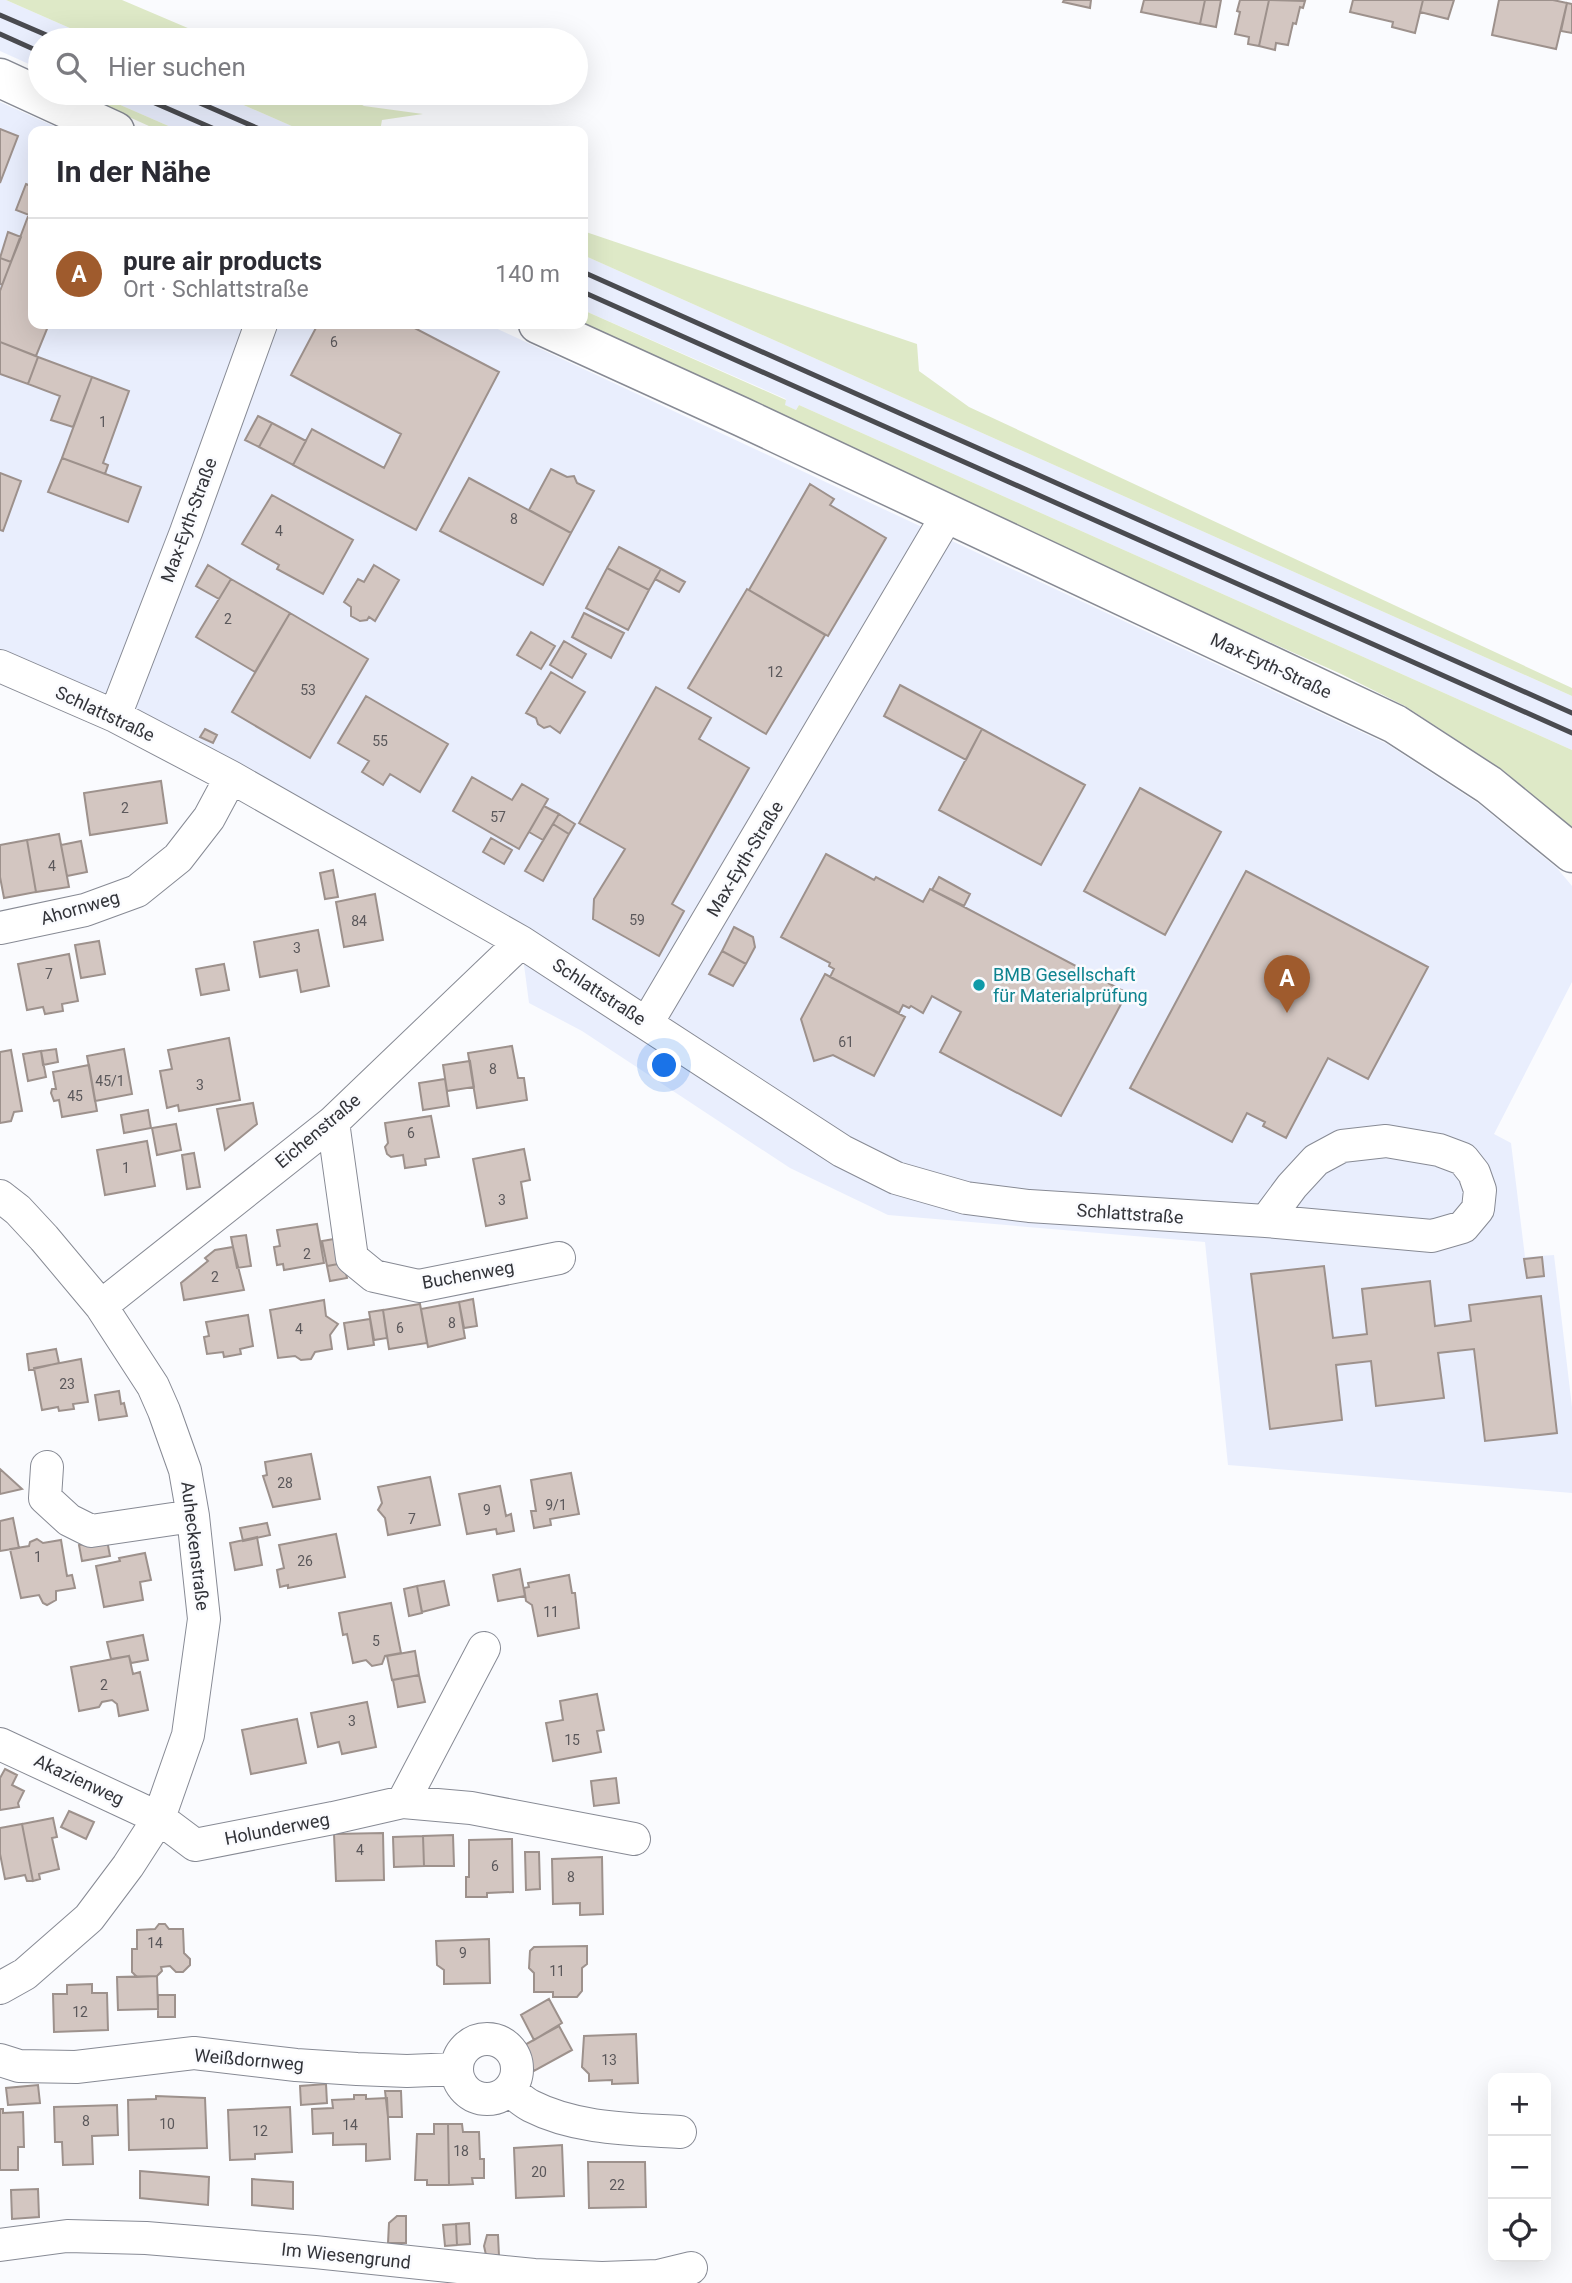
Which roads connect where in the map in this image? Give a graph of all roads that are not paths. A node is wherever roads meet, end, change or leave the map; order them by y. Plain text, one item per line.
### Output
1 (0, 78) edge
2 (28, 91) edge
3 (59, 105) edge
4 (104, 126) edge
5 (259, 329) edge
6 (549, 329) edge
7 (948, 514) junction
8 (0, 666) edge
9 (116, 716) junction
10 (231, 777) junction
11 (1572, 853) edge
12 (0, 928) edge
13 (521, 942) junction
14 (647, 1023) junction
15 (333, 1122) junction
16 (0, 1196) edge
17 (1266, 1221) junction
18 (559, 1258) dead end
19 (101, 1306) junction
20 (47, 1467) dead end
21 (194, 1516) junction
22 (484, 1648) dead end
23 (0, 1744) edge
24 (403, 1802) junction
25 (159, 1818) junction
26 (634, 1839) dead end
27 (0, 1988) edge
28 (0, 2060) edge
29 (456, 2069) junction
30 (509, 2090) junction
31 (680, 2132) dead end
32 (0, 2245) edge
33 (691, 2268) dead end

1 - 2 street
3 - 4 street
5 - 9 street, Max-Eyth-Straße
6 - 7 street, Max-Eyth-Straße
7 - 11 street, Max-Eyth-Straße
7 - 14 street, Max-Eyth-Straße
8 - 9 street, Schlattstraße
9 - 10 street, Schlattstraße
10 - 12 street, Ahornweg
10 - 13 street, Schlattstraße
13 - 14 street, Schlattstraße
13 - 15 street, Eichenstraße
14 - 17 street, Schlattstraße
15 - 18 street, Buchenweg
15 - 19 street, Eichenstraße
16 - 19 street, Auheckenstraße
17 - 17 street, Schlattstraße
19 - 21 street, Auheckenstraße
20 - 21 street
21 - 25 street, Auheckenstraße
22 - 24 street
23 - 25 street, Akazienweg
24 - 25 street, Holunderweg
24 - 26 street, Holunderweg
25 - 27 street, Auheckenstraße
28 - 29 street, Weißdornweg
29 - 30 street
29 - 30 street
30 - 31 street
32 - 33 street, Im Wiesengrund

